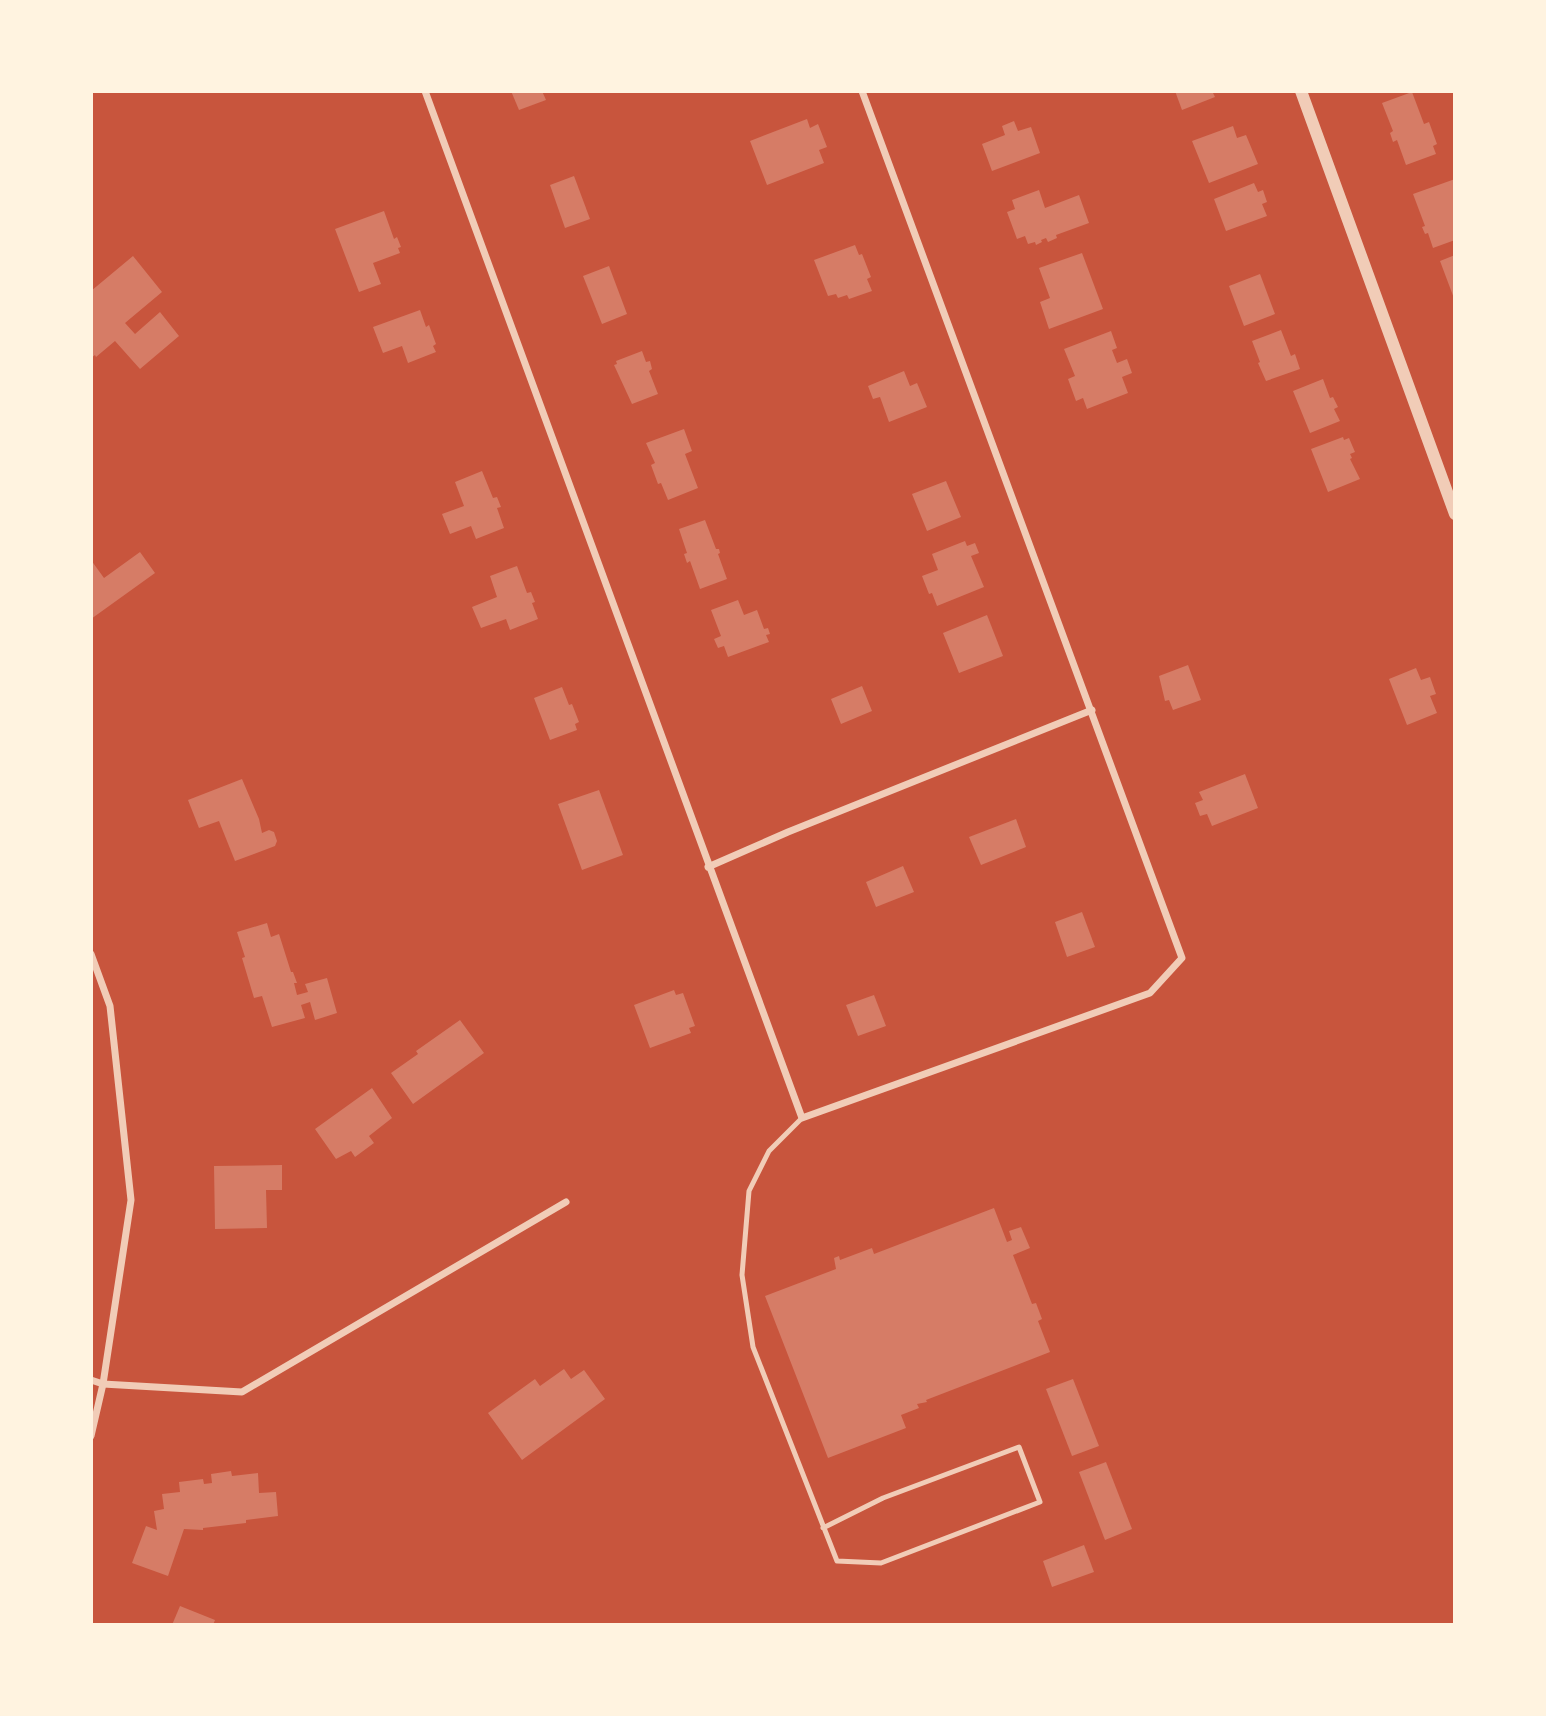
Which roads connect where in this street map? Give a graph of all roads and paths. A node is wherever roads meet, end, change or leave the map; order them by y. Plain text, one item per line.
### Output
1 (425, 91) edge
2 (862, 91) edge
3 (1301, 91) edge
4 (1455, 514) edge
5 (1092, 710) junction
6 (708, 867) junction
7 (91, 954) edge
8 (802, 1118) junction
9 (566, 1202) dead end
10 (91, 1380) edge
11 (103, 1384) junction
12 (91, 1436) edge
13 (823, 1528) junction

1 - 6 street
2 - 5 street
3 - 4 street
5 - 6 street
5 - 8 street
6 - 8 street
7 - 11 street
8 - 13 lane
9 - 11 street
10 - 11 street
11 - 12 street
13 - 13 lane

